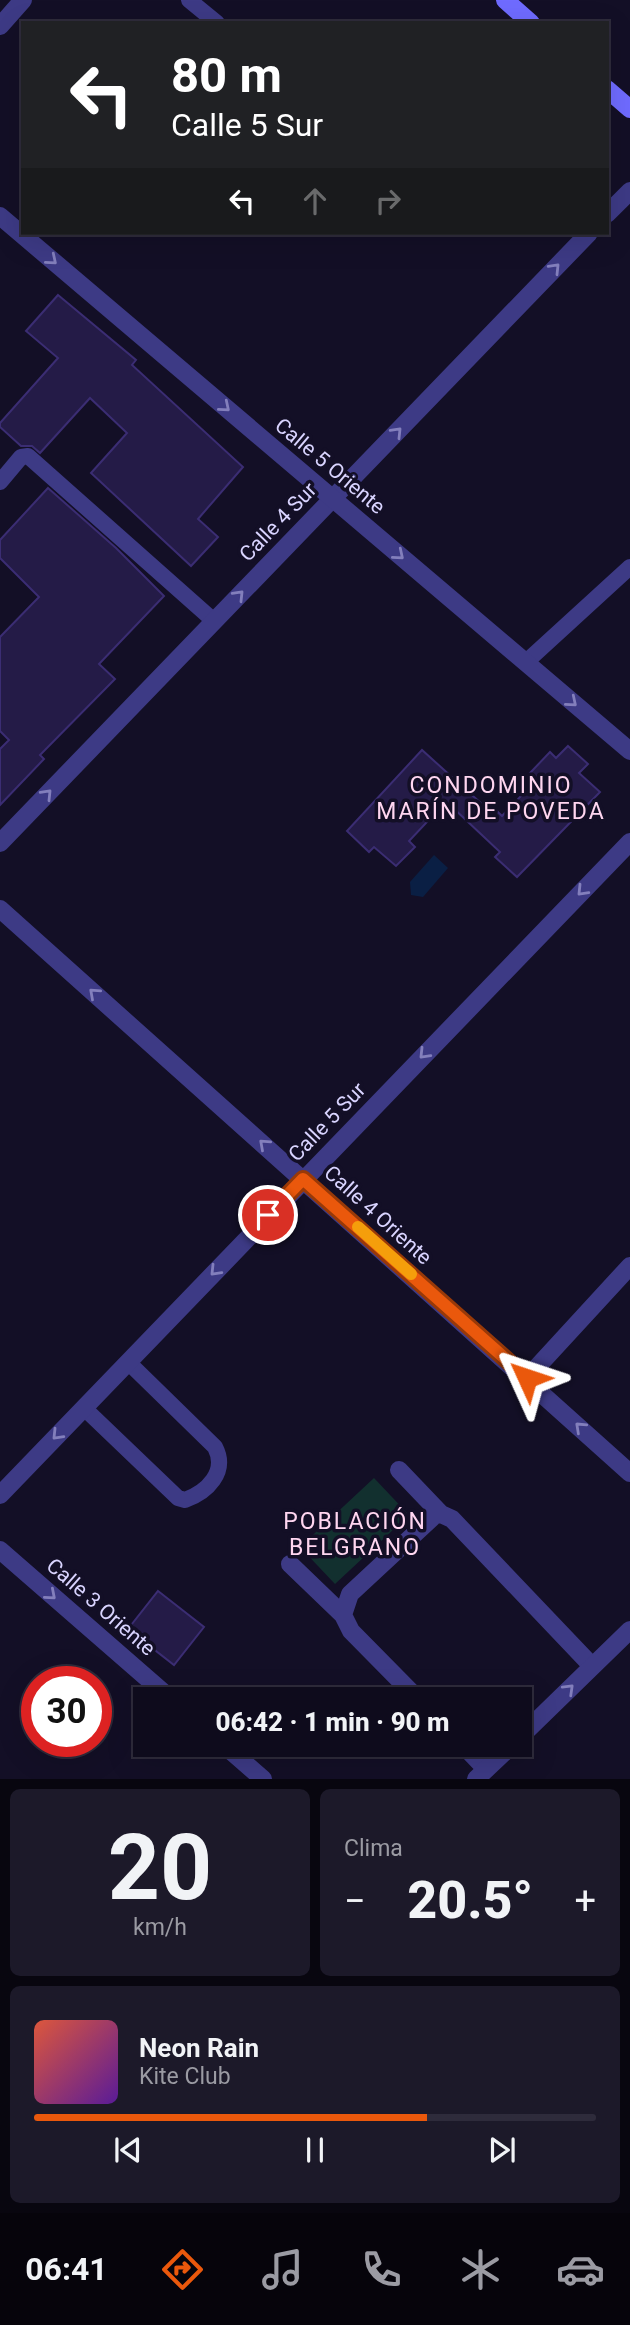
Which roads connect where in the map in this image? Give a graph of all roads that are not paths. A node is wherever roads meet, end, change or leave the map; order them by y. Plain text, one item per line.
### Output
1 (23, 0) edge
2 (189, 0) edge
3 (505, 0) edge
4 (215, 21) edge
5 (529, 21) edge
6 (0, 26) edge
7 (609, 91) edge
8 (630, 109) edge
9 (630, 191) edge
10 (609, 212) edge
11 (0, 216) edge
12 (21, 234) edge
13 (22, 235) edge
14 (587, 235) edge
15 (0, 482) edge
16 (333, 499) junction
17 (630, 567) edge
18 (214, 621) junction
19 (526, 662) junction
20 (630, 751) edge
21 (630, 842) edge
22 (0, 844) edge
23 (0, 909) edge
24 (303, 1179) junction
25 (630, 1266) edge
26 (128, 1362) junction
27 (527, 1378) junction
28 (84, 1408) junction
29 (399, 1470) dead end
30 (630, 1473) edge
31 (0, 1495) edge
32 (441, 1514) junction
33 (0, 1550) edge
34 (290, 1564) dead end
35 (343, 1615) junction
36 (630, 1630) edge
37 (592, 1667) junction
38 (158, 1687) edge
39 (406, 1687) edge
40 (532, 1725) edge
41 (238, 1757) edge
42 (470, 1757) edge
43 (499, 1757) edge
44 (481, 1774) edge
45 (263, 1779) edge

1 - 6 street
2 - 4 lane
3 - 5 main road
7 - 8 main road
9 - 10 street
11 -> 12 street, Calle 5 Oriente
13 -> 16 street, Calle 5 Oriente
16 -> 14 street, Calle 4 Sur
15 - 18 lane
18 -> 16 street, Calle 4 Sur
16 -> 19 street, Calle 5 Oriente
17 - 19 lane
22 -> 18 street, Calle 4 Sur
19 -> 20 street, Calle 5 Oriente
21 -> 24 street, Calle 5 Sur
24 -> 23 street, Calle 4 Oriente
24 -> 26 street, Calle 5 Sur
24 - 27 street, Calle 4 Oriente
25 - 27 street
26 - 28 street, Calle 5 Sur
26 - 28 lane
30 -> 27 street, Calle 4 Oriente
28 -> 31 street, Calle 5 Sur
29 - 32 street
32 - 35 street
32 - 37 street
33 -> 38 street, Calle 3 Oriente
34 - 35 street
35 - 39 street
36 - 37 street
40 -> 37 street
41 - 45 street
42 - 44 street
43 - 44 street

